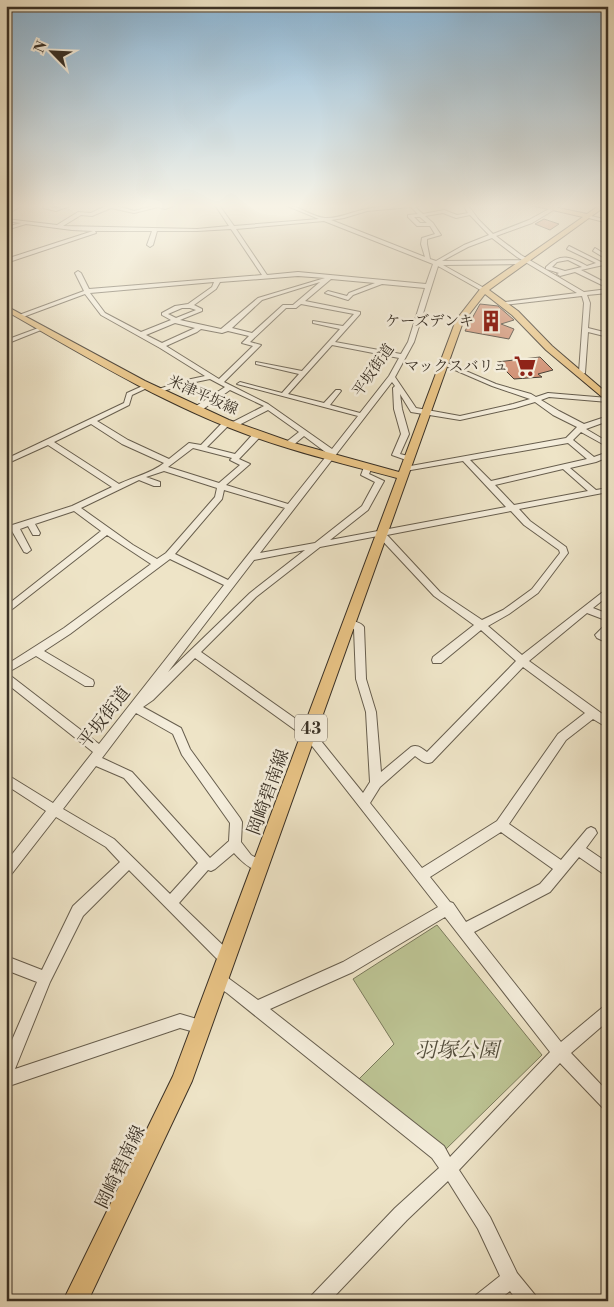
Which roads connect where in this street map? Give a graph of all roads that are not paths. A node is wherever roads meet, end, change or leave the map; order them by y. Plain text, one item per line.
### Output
1 (259, 266) edge
2 (435, 266) edge
3 (441, 266) edge
4 (516, 266) edge
5 (540, 266) edge
6 (548, 266) edge
7 (589, 266) edge
8 (586, 267) joint
9 (545, 268) junction
10 (576, 270) junction
11 (78, 273) dead end
12 (566, 273) junction
13 (266, 276) junction
14 (556, 276) junction
15 (329, 277) junction
16 (218, 280) junction
17 (382, 282) junction
18 (605, 282) edge
19 (589, 283) dead end
20 (427, 286) junction
21 (608, 289) edge
22 (484, 290) junction
23 (88, 292) junction
24 (279, 293) junction
25 (328, 293) dead end
26 (584, 295) junction
27 (265, 298) junction
28 (302, 300) junction
29 (505, 304) junction
30 (190, 305) junction
31 (285, 306) junction
32 (6, 308) edge
33 (331, 308) junction
34 (21, 316) junction
35 (323, 316) dead end
36 (176, 320) junction
37 (315, 322) dead end
38 (200, 327) junction
39 (42, 328) junction
40 (344, 328) junction
41 (227, 329) junction
42 (584, 329) junction
43 (140, 335) junction
44 (254, 335) junction
45 (608, 335) edge
46 (6, 342) edge
47 (330, 343) junction
48 (161, 346) junction
49 (404, 357) junction
50 (258, 363) dead end
51 (444, 363) junction
52 (302, 373) junction
53 (579, 374) junction
54 (210, 377) junction
55 (394, 379) junction
56 (220, 382) junction
57 (240, 384) dead end
58 (147, 386) junction
59 (229, 387) junction
60 (158, 391) junction
61 (338, 391) dead end
62 (280, 394) junction
63 (536, 399) junction
64 (608, 399) edge
65 (267, 406) junction
66 (326, 406) junction
67 (196, 410) junction
68 (426, 413) junction
69 (361, 415) junction
70 (608, 418) edge
71 (92, 421) junction
72 (229, 424) junction
73 (582, 427) junction
74 (304, 432) junction
75 (257, 435) junction
76 (569, 440) junction
77 (49, 442) junction
78 (288, 445) junction
79 (608, 445) edge
80 (202, 448) junction
81 (330, 454) junction
82 (608, 454) edge
83 (237, 457) junction
84 (465, 459) junction
85 (593, 460) junction
86 (6, 462) edge
87 (166, 465) junction
88 (368, 467) junction
89 (565, 467) junction
90 (406, 468) junction
91 (139, 477) junction
92 (492, 483) junction
93 (157, 484) dead end
94 (222, 485) junction
95 (118, 486) junction
96 (608, 490) edge
97 (594, 492) junction
98 (289, 507) junction
99 (514, 507) junction
100 (75, 508) junction
101 (30, 522) junction
102 (9, 529) edge
103 (106, 531) junction
104 (36, 533) dead end
105 (381, 534) junction
106 (316, 546) junction
107 (26, 550) dead end
108 (169, 555) junction
109 (249, 558) junction
110 (157, 563) junction
111 (229, 584) junction
112 (608, 592) edge
113 (586, 609) junction
114 (6, 611) edge
115 (608, 618) edge
116 (349, 624) junction
117 (481, 624) junction
118 (608, 628) edge
119 (608, 639) edge
120 (36, 651) junction
121 (195, 653) junction
122 (437, 660) dead end
123 (523, 660) junction
124 (6, 670) edge
125 (6, 677) edge
126 (90, 682) dead end
127 (135, 708) junction
128 (592, 713) junction
129 (608, 724) edge
130 (309, 734) junction
131 (97, 755) junction
132 (6, 779) edge
133 (376, 783) junction
134 (364, 802) junction
135 (54, 810) junction
136 (501, 825) junction
137 (591, 833) dead end
138 (235, 844) junction
139 (577, 850) junction
140 (129, 862) junction
141 (206, 863) junction
142 (261, 867) junction
143 (562, 868) junction
144 (608, 871) edge
145 (6, 872) edge
146 (422, 876) junction
147 (172, 901) junction
148 (448, 908) junction
149 (465, 930) junction
150 (226, 958) junction
151 (6, 963) edge
152 (45, 978) junction
153 (219, 980) junction
154 (257, 1008) junction
155 (608, 1012) edge
156 (202, 1027) junction
157 (560, 1052) junction
158 (6, 1073) edge
159 (6, 1080) edge
160 (608, 1102) edge
161 (449, 1169) junction
162 (511, 1279) junction
163 (75, 1301) edge
164 (318, 1301) edge
165 (482, 1301) edge
166 (529, 1301) edge

1 - 13 street
2 - 20 street, 平坂街道
3 - 22 street
4 - 22 main road, 岡崎碧南線 / 43
5 - 9 street
6 - 9 street
7 - 8 street
8 - 10 street
9 - 12 street
9 - 14 street
10 - 12 street
10 - 18 street
11 - 23 street
12 - 14 street
13 - 15 street
13 - 16 street
14 - 26 street
15 - 17 street
15 - 24 street
15 - 28 street
16 - 23 street
16 - 30 street
17 - 20 street
17 - 25 street
18 - 21 street
19 - 21 street
20 - 49 street, 平坂街道
21 - 26 street
22 - 29 main road
22 - 51 main road, 岡崎碧南線 / 43
23 - 34 street
23 - 43 street
24 - 27 street
24 - 28 street
26 - 29 street
26 - 42 street
27 - 31 street
27 - 41 street
28 - 31 street
28 - 33 street
29 - 53 main road
30 - 36 street
30 - 36 street
31 - 44 street
32 - 34 main road, 米津平坂線
33 - 35 street
33 - 40 street
34 - 39 main road, 米津平坂線
36 - 38 street
36 - 43 street
37 - 40 street
38 - 41 street
38 - 48 street
39 - 46 street
39 - 58 main road, 米津平坂線
40 - 47 street
41 - 44 street
42 - 45 street
42 - 53 street
43 - 48 street
44 - 56 street
47 - 49 street
47 - 52 street
48 - 54 street
49 - 55 street, 平坂街道
50 - 52 street
51 - 63 street
51 - 68 main road, 岡崎碧南線 / 43
52 - 62 street
53 - 64 main road
54 - 56 street
54 - 60 street
55 - 68 street
55 - 69 street, 平坂街道
55 - 90 street
56 - 59 street
57 - 62 street
58 - 60 main road, 米津平坂線
58 - 71 street
59 - 65 street
59 - 67 street
60 - 67 main road, 米津平坂線
61 - 66 street
62 - 65 street
62 - 66 street
63 - 64 street
63 - 68 street
63 - 73 street
65 - 72 street
65 - 74 street
66 - 69 street
67 - 72 main road, 米津平坂線
68 - 90 main road, 岡崎碧南線 / 43
69 - 81 street, 平坂街道
70 - 73 street
71 - 77 street
71 - 87 street
72 - 75 main road, 米津平坂線
72 - 80 street
73 - 76 street
73 - 79 street
74 - 78 street
74 - 81 street
75 - 78 main road, 米津平坂線
75 - 83 street
76 - 84 street
76 - 85 street
77 - 86 street
77 - 95 street
78 - 81 main road, 米津平坂線
80 - 83 street
80 - 87 street
81 - 88 main road, 米津平坂線
81 - 98 street
82 - 85 street
83 - 94 street
84 - 90 street
84 - 92 street
85 - 89 street
87 - 91 street
87 - 94 street
88 - 90 main road, 米津平坂線
88 - 106 street
89 - 92 street
89 - 97 street
90 - 105 main road, 岡崎碧南線 / 43
91 - 93 street
91 - 95 street
92 - 99 street
94 - 98 street
94 - 108 street
95 - 100 street
96 - 97 street
97 - 99 street
98 - 109 street
99 - 105 street
99 - 117 street
100 - 101 street
100 - 103 street
101 - 102 street
101 - 104 street
102 - 107 street
103 - 110 street
103 - 114 street
105 - 106 street
105 - 116 main road, 岡崎碧南線 / 43
105 - 117 street
106 - 109 street
106 - 121 street
108 - 110 street
108 - 111 street
109 - 111 street, 平坂街道
110 - 120 street
111 - 127 street, 平坂街道
112 - 113 street
113 - 115 street
113 - 123 street
116 - 130 main road, 岡崎碧南線 / 43
116 - 133 street
117 - 122 street
117 - 123 street
118 - 119 street
120 - 124 street
120 - 126 street
121 - 127 street
121 - 130 street
123 - 128 street
123 - 133 street
125 - 131 street
127 - 131 street, 平坂街道
127 - 138 street
128 - 129 street
128 - 136 street
130 - 134 street
130 - 142 main road, 岡崎碧南線 / 43
131 - 135 street, 平坂街道
131 - 141 street
132 - 135 street
133 - 134 street
134 - 146 street
135 - 140 street
135 - 145 street, 平坂街道
136 - 143 street
136 - 146 street
137 - 139 street
138 - 141 street
138 - 142 street
139 - 143 street
139 - 144 street
140 - 147 street
140 - 152 street
141 - 147 street
142 - 150 main road, 岡崎碧南線 / 43
143 - 149 street
146 - 148 street
147 - 150 street
148 - 149 street
148 - 154 street
149 - 157 street
150 - 153 main road, 岡崎碧南線 / 43
151 - 152 street
152 - 158 street
153 - 154 street
153 - 156 main road, 岡崎碧南線 / 43
154 - 161 street
155 - 157 street
156 - 159 street
156 - 163 main road, 岡崎碧南線 / 43
157 - 160 street
157 - 161 street
161 - 162 street
161 - 164 street
162 - 165 street
162 - 166 street

